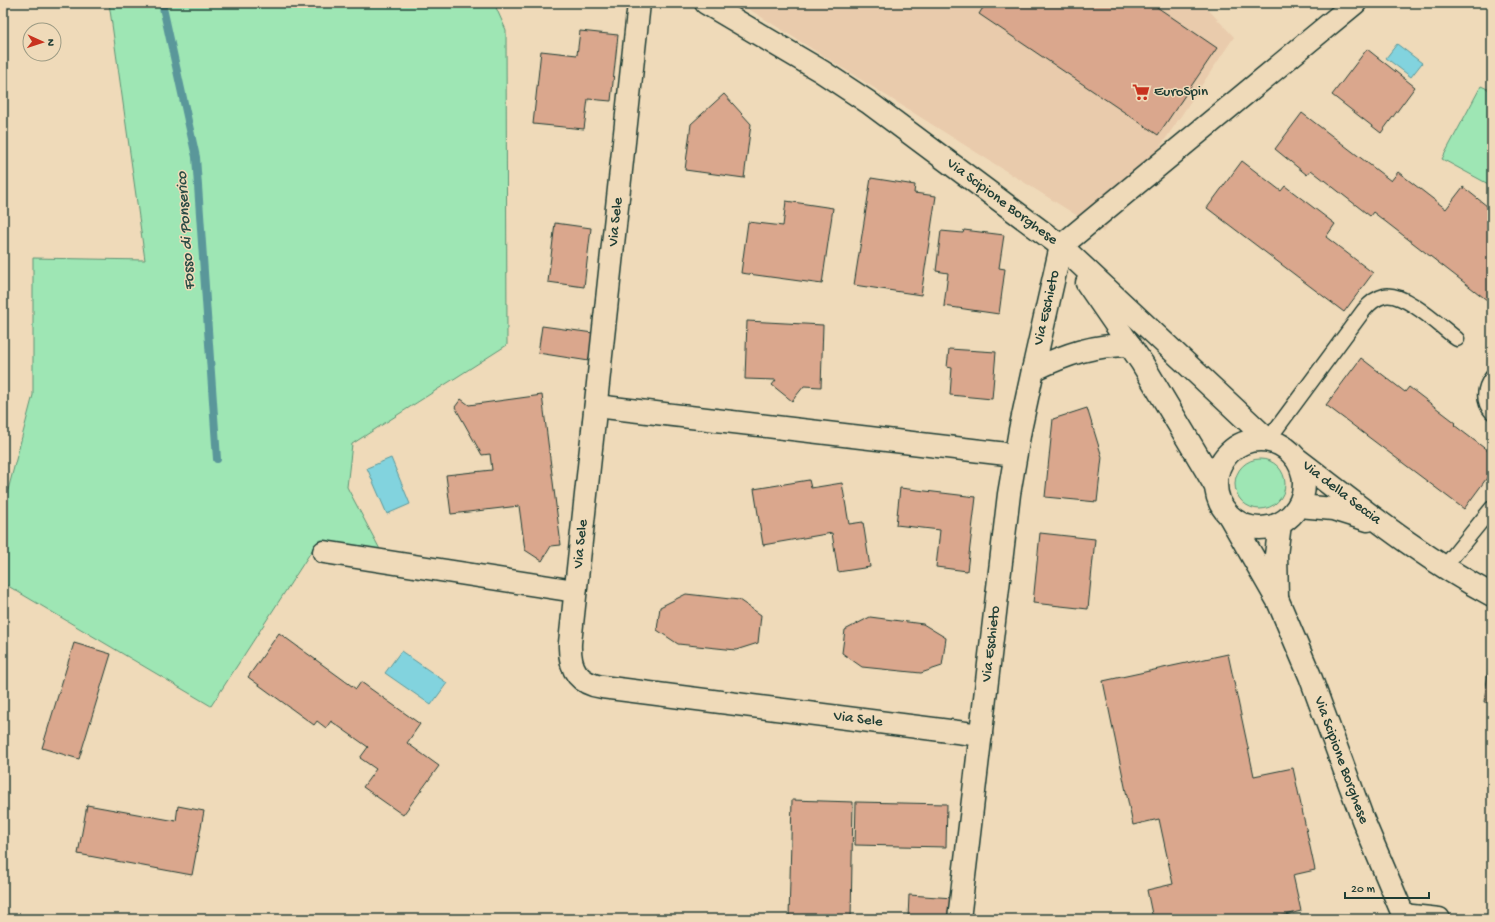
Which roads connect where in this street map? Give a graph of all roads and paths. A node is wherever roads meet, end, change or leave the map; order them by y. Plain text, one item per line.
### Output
1 (640, 3) edge
2 (706, 3) edge
3 (1355, 3) edge
4 (1061, 246) junction
5 (1456, 339) dead end
6 (1130, 345) junction
7 (1033, 370) junction
8 (1492, 376) edge
9 (596, 406) junction
10 (1492, 412) edge
11 (1268, 440) junction
12 (1015, 455) junction
13 (1298, 459) junction
14 (1215, 485) junction
15 (1299, 506) junction
16 (1492, 508) edge
17 (1230, 517) junction
18 (1280, 524) junction
19 (1385, 527) junction
20 (324, 552) dead end
21 (1445, 566) junction
22 (575, 591) junction
23 (1492, 595) edge
24 (1278, 601) junction
25 (981, 735) junction
26 (1404, 917) edge
27 (959, 919) edge
28 (1439, 919) edge

1 - 9 street, Via Sele
2 - 4 street, Via Scipione Borghese
3 - 4 street
4 - 6 street
4 - 7 street, Via Eschieto
4 - 11 street, Via Scipione Borghese
5 - 11 lane
6 - 7 street, Via Eschieto
6 - 14 street
7 - 12 street, Via Eschieto
8 - 10 lane
9 - 12 street
9 - 22 street, Via Sele
11 - 13 street
11 - 14 street
12 - 25 street, Via Eschieto
13 - 15 street
13 - 19 street, Via della Seccia
14 - 17 street
15 - 18 street
15 - 19 street, Via della Seccia
16 - 21 lane
17 - 18 street
17 - 24 street, Via Scipione Borghese
18 - 24 street, Via Scipione Borghese
19 - 21 street, Via della Seccia
20 - 22 street
21 - 23 street, Via della Seccia
22 - 25 street, Via Sele
24 - 26 street, Via Scipione Borghese
25 - 27 street, Via Eschieto
26 - 28 street

